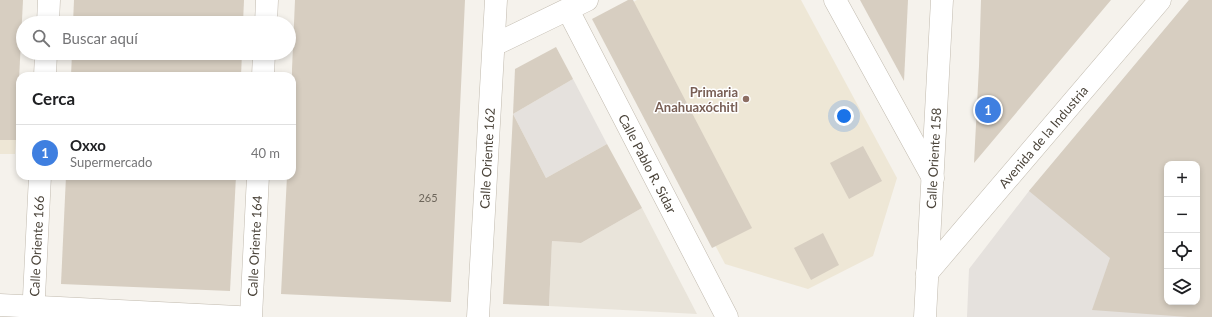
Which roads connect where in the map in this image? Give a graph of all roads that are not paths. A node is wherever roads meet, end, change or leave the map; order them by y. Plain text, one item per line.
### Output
1 (49, 0) edge
2 (267, 0) edge
3 (496, 0) edge
4 (835, 0) edge
5 (942, 0) edge
6 (1160, 0) edge
7 (577, 5) edge
8 (48, 16) edge
9 (266, 16) edge
10 (494, 44) junction
11 (46, 60) edge
12 (264, 60) edge
13 (45, 72) edge
14 (263, 72) edge
15 (933, 178) junction
16 (40, 180) edge
17 (258, 180) edge
18 (927, 273) junction
19 (0, 305) edge
20 (33, 312) edge
21 (238, 317) edge
22 (251, 317) edge
23 (478, 317) edge
24 (727, 317) edge
25 (925, 317) edge

1 - 8 street
2 - 9 street
3 - 10 street, Calle Oriente 162
4 - 15 street
5 - 15 street, Calle Oriente 158
6 - 18 street, Avenida de la Industria
7 - 10 street
7 - 24 street, Calle Pablo R. Sidar
10 - 23 street, Calle Oriente 162
11 - 13 street
12 - 14 street
15 - 18 street, Calle Oriente 158
16 - 20 street, Calle Oriente 166
17 - 22 street, Calle Oriente 164
18 - 25 street, Calle Oriente 158
19 - 20 street
20 - 21 street

